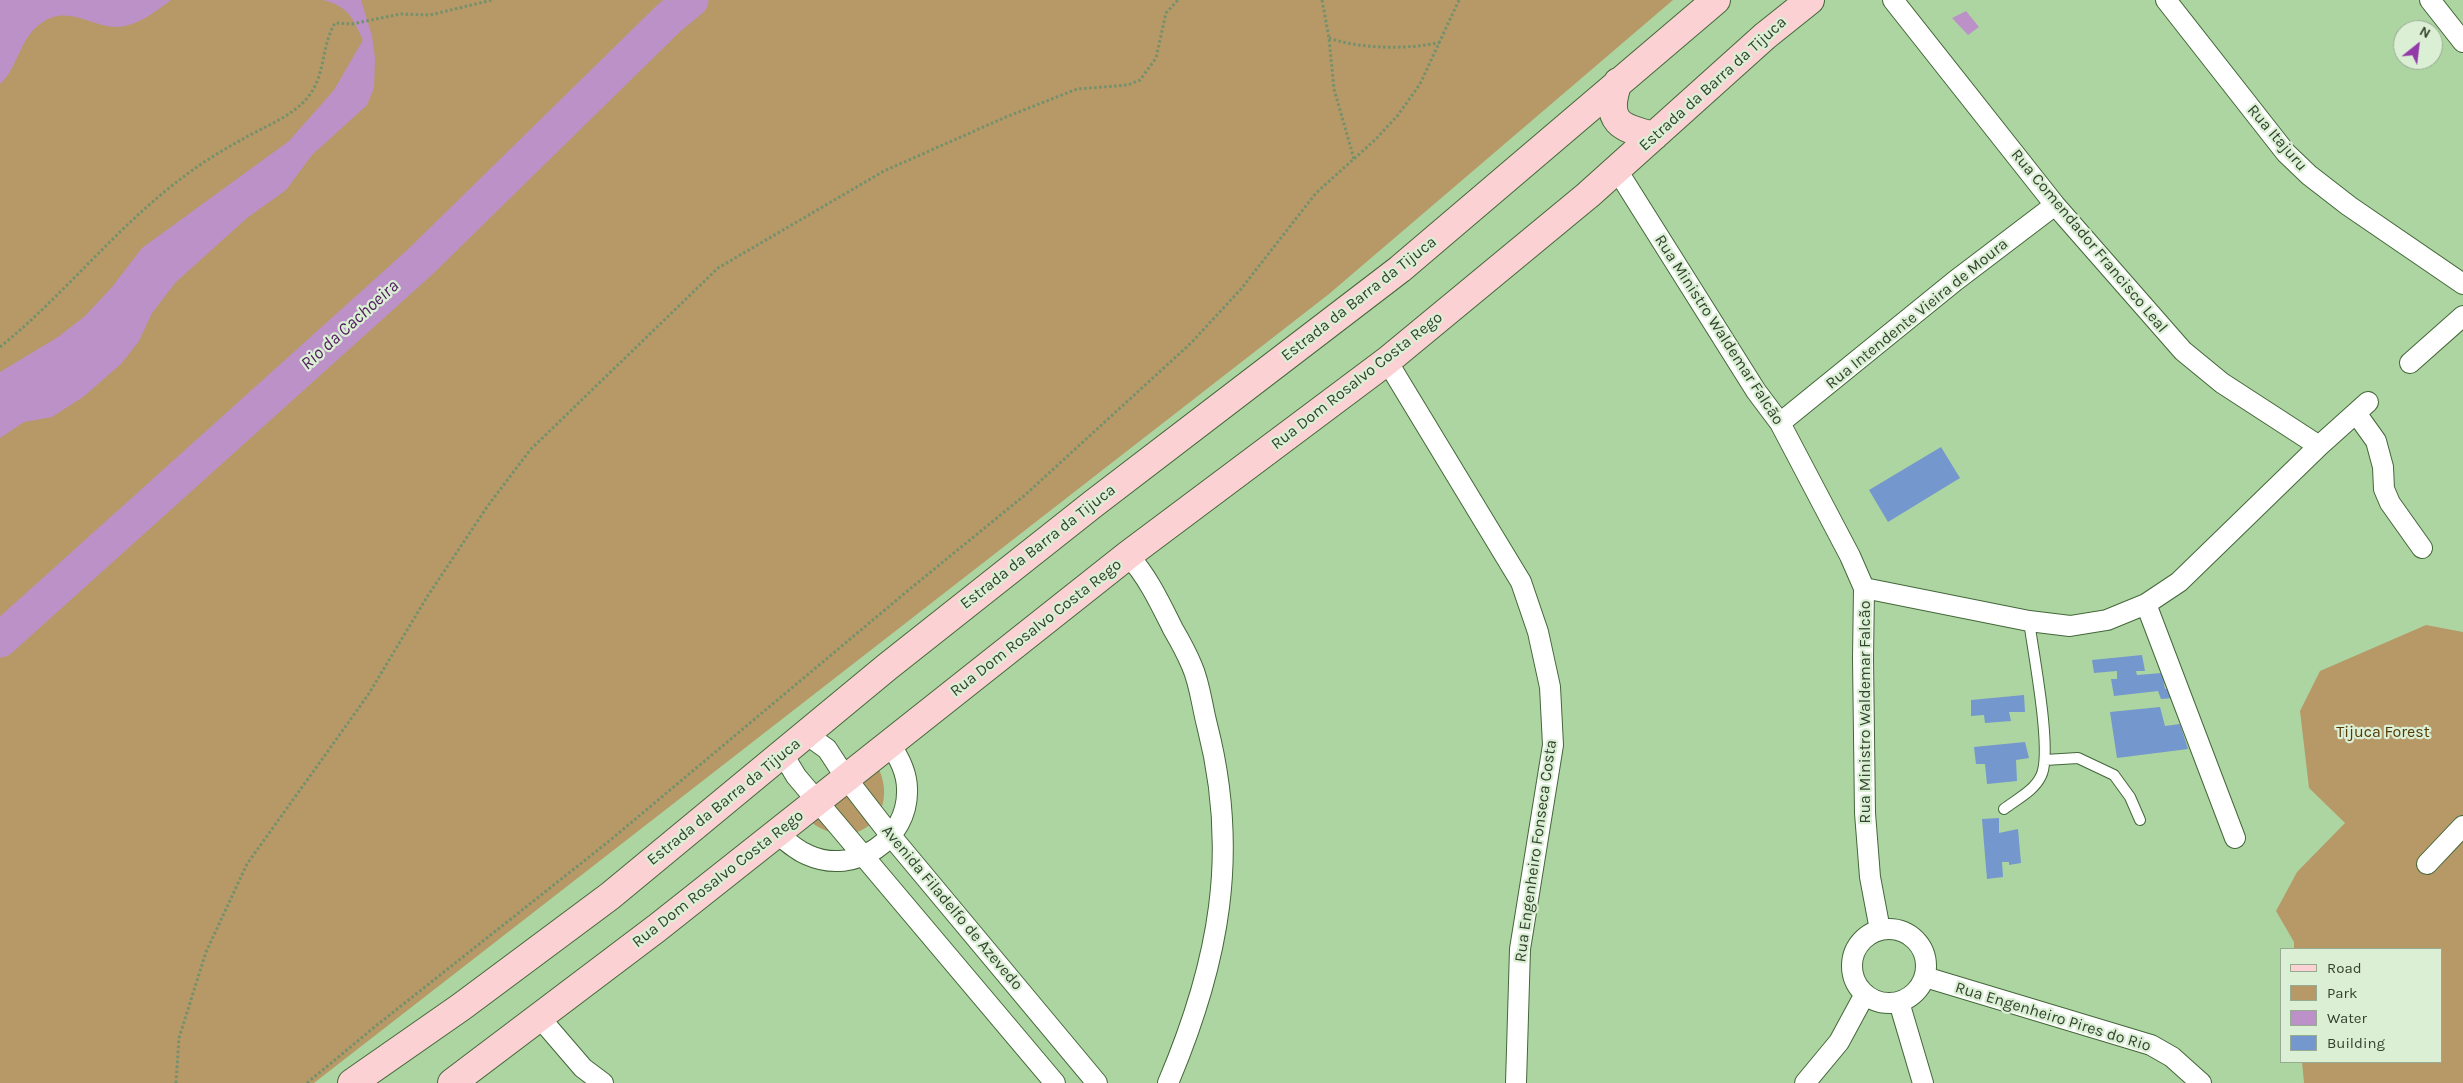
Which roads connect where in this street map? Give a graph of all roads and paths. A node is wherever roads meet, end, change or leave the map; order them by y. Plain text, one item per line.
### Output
1 (492, 0) edge
2 (1178, 0) edge
3 (1322, 0) edge
4 (1459, 0) edge
5 (1716, 0) edge
6 (1810, 0) edge
7 (1894, 0) edge
8 (2166, 0) edge
9 (2430, 0) edge
10 (479, 2) edge
11 (1329, 38) junction
12 (1441, 42) junction
13 (2463, 42) edge
14 (1618, 82) junction
15 (1654, 136) junction
16 (1354, 159) junction
17 (1617, 170) junction
18 (2055, 206) junction
19 (2463, 284) edge
20 (2463, 316) edge
21 (0, 348) edge
22 (1387, 361) junction
23 (2410, 363) dead end
24 (1780, 423) junction
25 (2319, 446) junction
26 (2422, 548) dead end
27 (1128, 555) junction
28 (1864, 588) junction
29 (2146, 604) junction
30 (2029, 621) junction
31 (806, 734) junction
32 (889, 743) junction
33 (785, 752) junction
34 (2045, 760) junction
35 (846, 778) junction
36 (817, 801) junction
37 (2004, 809) dead end
38 (2140, 820) dead end
39 (2463, 826) edge
40 (777, 832) junction
41 (891, 836) junction
42 (2235, 838) dead end
43 (864, 857) junction
44 (2427, 864) dead end
45 (1880, 930) junction
46 (1925, 977) junction
47 (1866, 994) junction
48 (1899, 1002) junction
49 (540, 1018) junction
50 (176, 1083) edge
51 (307, 1083) edge
52 (352, 1083) edge
53 (452, 1083) edge
54 (603, 1083) edge
55 (1055, 1083) edge
56 (1097, 1083) edge
57 (1168, 1083) edge
58 (1516, 1083) edge
59 (1805, 1083) edge
60 (1924, 1083) edge
61 (2201, 1083) edge

1 - 10 path
2 - 50 path
3 - 11 path
4 - 12 path
5 - 14 main road, Estrada da Barra da Tijuca
6 - 15 main road, Estrada da Barra da Tijuca
7 - 18 street, Rua Comendador Francisco Leal
8 - 19 street, Rua Itajuru
9 - 13 street
10 - 21 path
11 - 12 path
11 - 16 path
12 - 16 path
14 - 15 main road
14 - 31 main road, Estrada da Barra da Tijuca
15 - 17 main road, Estrada da Barra da Tijuca
16 - 51 path
17 - 22 main road, Rua Dom Rosalvo Costa Rego
17 - 24 street, Rua Ministro Waldemar Falcão
18 - 24 street, Rua Intendente Vieira de Moura
18 - 25 street, Rua Comendador Francisco Leal
20 - 23 street
22 - 27 main road, Rua Dom Rosalvo Costa Rego
22 - 58 street, Rua Engenheiro Fonseca Costa
24 - 28 street, Rua Ministro Waldemar Falcão
25 - 26 street
25 - 29 street
27 - 32 main road, Rua Dom Rosalvo Costa Rego
27 - 57 street
28 - 30 street
28 - 45 street, Rua Ministro Waldemar Falcão
29 - 30 street
29 - 42 street
30 - 34 lane
31 - 33 main road, Estrada da Barra da Tijuca
31 - 35 street, Avenida Filadelfo de Azevedo
32 - 35 main road, Rua Dom Rosalvo Costa Rego
32 - 41 street
33 - 36 street, Avenida Filadelfo de Azevedo
33 - 52 main road, Estrada da Barra da Tijuca
34 - 37 lane
34 - 38 lane
35 - 36 main road, Rua Dom Rosalvo Costa Rego
35 - 41 street, Avenida Filadelfo de Azevedo
36 - 40 main road, Rua Dom Rosalvo Costa Rego
36 - 43 street, Avenida Filadelfo de Azevedo
39 - 44 street
40 - 43 street
40 - 49 main road, Rua Dom Rosalvo Costa Rego
41 - 43 street
41 - 56 street, Avenida Filadelfo de Azevedo
43 - 55 street, Avenida Filadelfo de Azevedo
45 - 46 street
45 - 47 street
46 - 48 street
46 - 61 street, Rua Engenheiro Pires do Rio
47 - 48 street
47 - 59 street
48 - 60 street
49 - 53 main road, Rua Dom Rosalvo Costa Rego
49 - 54 street

